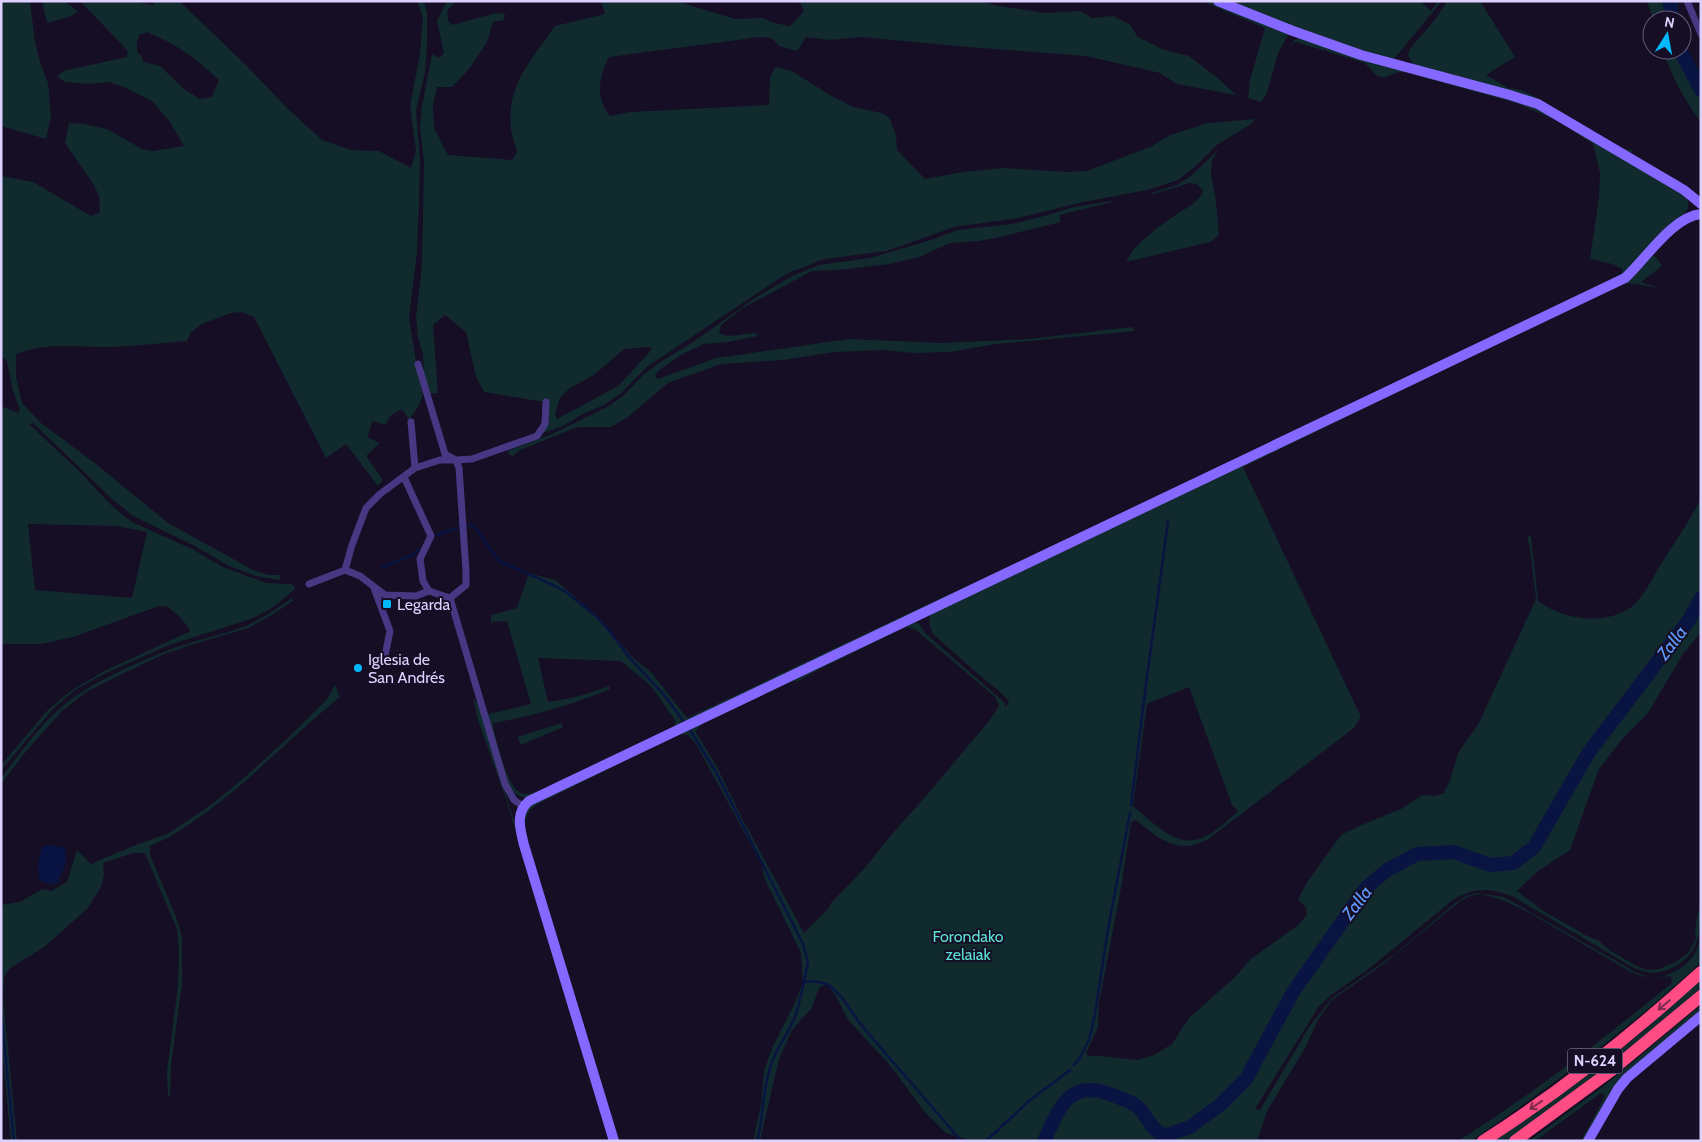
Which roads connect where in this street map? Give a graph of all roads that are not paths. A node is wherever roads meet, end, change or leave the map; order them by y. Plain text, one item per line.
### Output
1 (1218, 1) edge
2 (1686, 1) edge
3 (1701, 34) edge
4 (1701, 204) edge
5 (1701, 214) edge
6 (418, 364) dead end
7 (546, 402) dead end
8 (411, 422) dead end
9 (456, 460) junction
10 (415, 468) junction
11 (404, 477) junction
12 (345, 570) junction
13 (309, 584) dead end
14 (374, 588) junction
15 (429, 591) junction
16 (450, 598) junction
17 (385, 656) dead end
18 (524, 807) junction
19 (1701, 972) edge
20 (1701, 996) edge
21 (1701, 1016) edge
22 (614, 1141) edge
23 (1483, 1141) edge
24 (1515, 1141) edge
25 (1588, 1141) edge

1 - 4 street
2 - 3 street
5 - 18 street
6 - 9 street
7 - 9 street
8 - 10 street
9 - 10 street
9 - 16 street
10 - 11 street
11 - 12 street
11 - 15 street
12 - 13 street
12 - 14 street
14 - 15 street
14 - 17 street
15 - 16 street
16 - 18 street
18 - 22 street
19 -> 23 highway, N-624
20 - 24 highway, N-624
21 - 25 street

